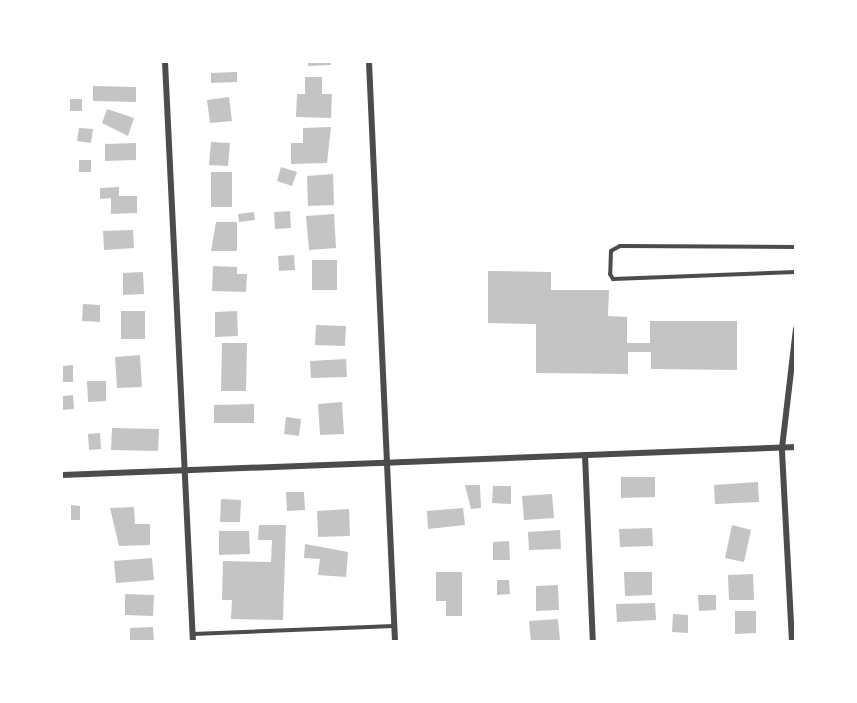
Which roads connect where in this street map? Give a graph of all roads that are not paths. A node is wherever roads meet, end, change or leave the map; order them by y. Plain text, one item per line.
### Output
1 (165, 62) edge
2 (369, 62) edge
3 (795, 247) edge
4 (795, 272) edge
5 (795, 329) edge
6 (795, 447) edge
7 (782, 448) junction
8 (585, 455) junction
9 (386, 461) junction
10 (186, 469) junction
11 (62, 475) edge
12 (394, 626) junction
13 (192, 638) edge
14 (395, 642) edge
15 (593, 642) edge
16 (792, 642) edge

1 - 10 street
2 - 9 street
3 - 4 lane
5 - 7 street
6 - 7 street
7 - 8 street
7 - 16 street
8 - 9 street
8 - 15 street
9 - 10 street
9 - 12 street
10 - 11 street
10 - 13 street
12 - 13 lane
12 - 14 street

